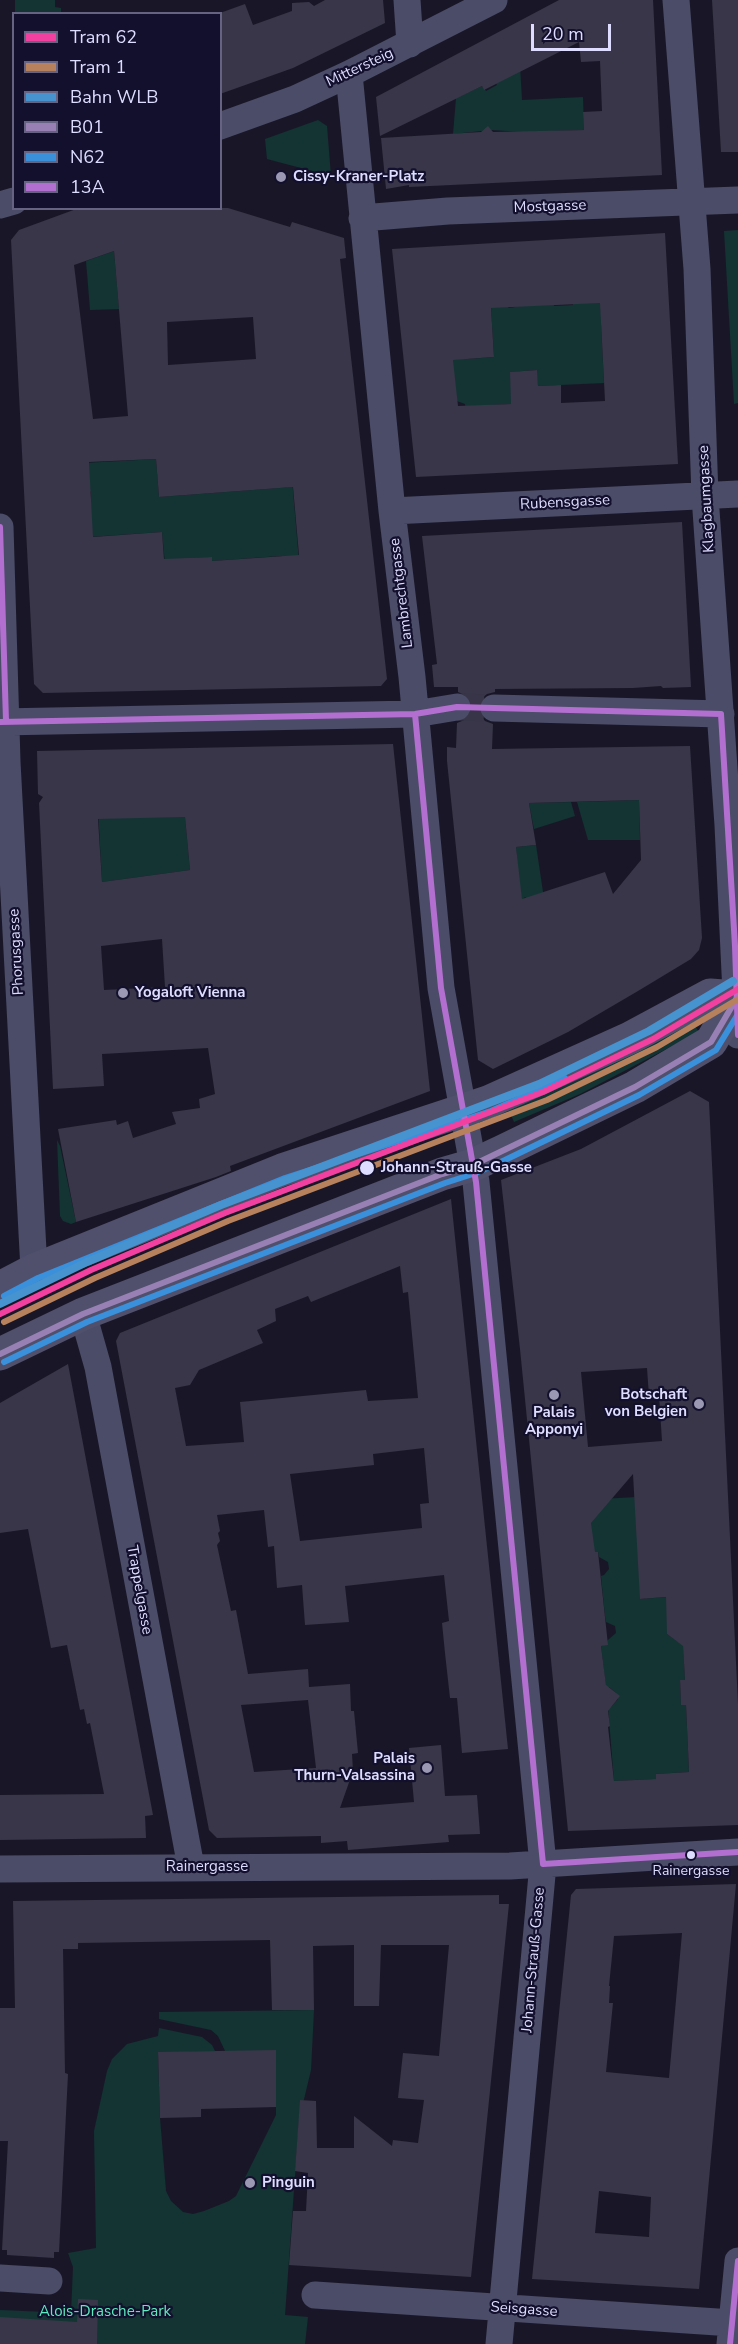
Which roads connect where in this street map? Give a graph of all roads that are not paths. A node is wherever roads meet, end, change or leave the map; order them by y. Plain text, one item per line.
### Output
1 (407, 0) edge
2 (494, 0) edge
3 (676, 0) edge
4 (410, 44) junction
5 (349, 74) junction
6 (222, 125) edge
7 (738, 200) edge
8 (692, 203) junction
9 (362, 218) junction
10 (738, 494) edge
11 (705, 496) junction
12 (392, 511) junction
13 (0, 527) edge
14 (457, 707) tunnel mouth
15 (494, 708) tunnel mouth
16 (416, 714) junction
17 (721, 714) junction
18 (3, 721) edge
19 (737, 997) edge
20 (738, 1035) edge
21 (462, 1111) junction
22 (473, 1165) junction
23 (34, 1270) junction
24 (0, 1288) edge
25 (83, 1314) junction
26 (0, 1354) edge
27 (738, 1852) edge
28 (543, 1864) junction
29 (191, 1867) junction
30 (0, 1869) edge
31 (738, 2261) edge
32 (0, 2278) edge
33 (49, 2281) dead end
34 (315, 2295) dead end
35 (503, 2308) junction
36 (731, 2334) edge
37 (499, 2344) edge

1 - 4 street
2 - 4 street, Mittersteig
3 - 8 street, Klagbaumgasse
4 - 5 street, Mittersteig
5 - 6 street, Mittersteig
5 - 9 street, Lambrechtgasse
7 - 8 street, Mostgasse
8 - 9 street, Mostgasse
8 - 11 street, Klagbaumgasse
9 - 12 street, Lambrechtgasse
10 - 11 street, Rubensgasse
11 - 12 street, Rubensgasse
11 - 17 street, Klagbaumgasse
12 - 16 street, Lambrechtgasse
13 - 18 street, Phorusgasse
14 - 16 street
15 - 17 street
16 - 18 street
16 - 21 street, Lambrechtgasse
17 - 19 street, Klagbaumgasse
18 - 23 street, Phorusgasse
19 - 20 street, Klagbaumgasse
19 - 21 main road
19 - 22 main road
21 - 22 street, Johann-Strauß-Gasse
21 - 23 main road
22 - 25 main road
22 - 28 street, Johann-Strauß-Gasse
23 - 24 main road
25 - 26 main road
25 - 29 street, Trappelgasse
27 - 28 street, Rainergasse
28 - 29 street, Rainergasse
28 - 35 street, Johann-Strauß-Gasse
29 - 30 street, Rainergasse
31 - 36 street
32 - 33 street
34 - 35 street, Seisgasse
35 - 36 street, Seisgasse
35 - 37 street, Johann-Strauß-Gasse

